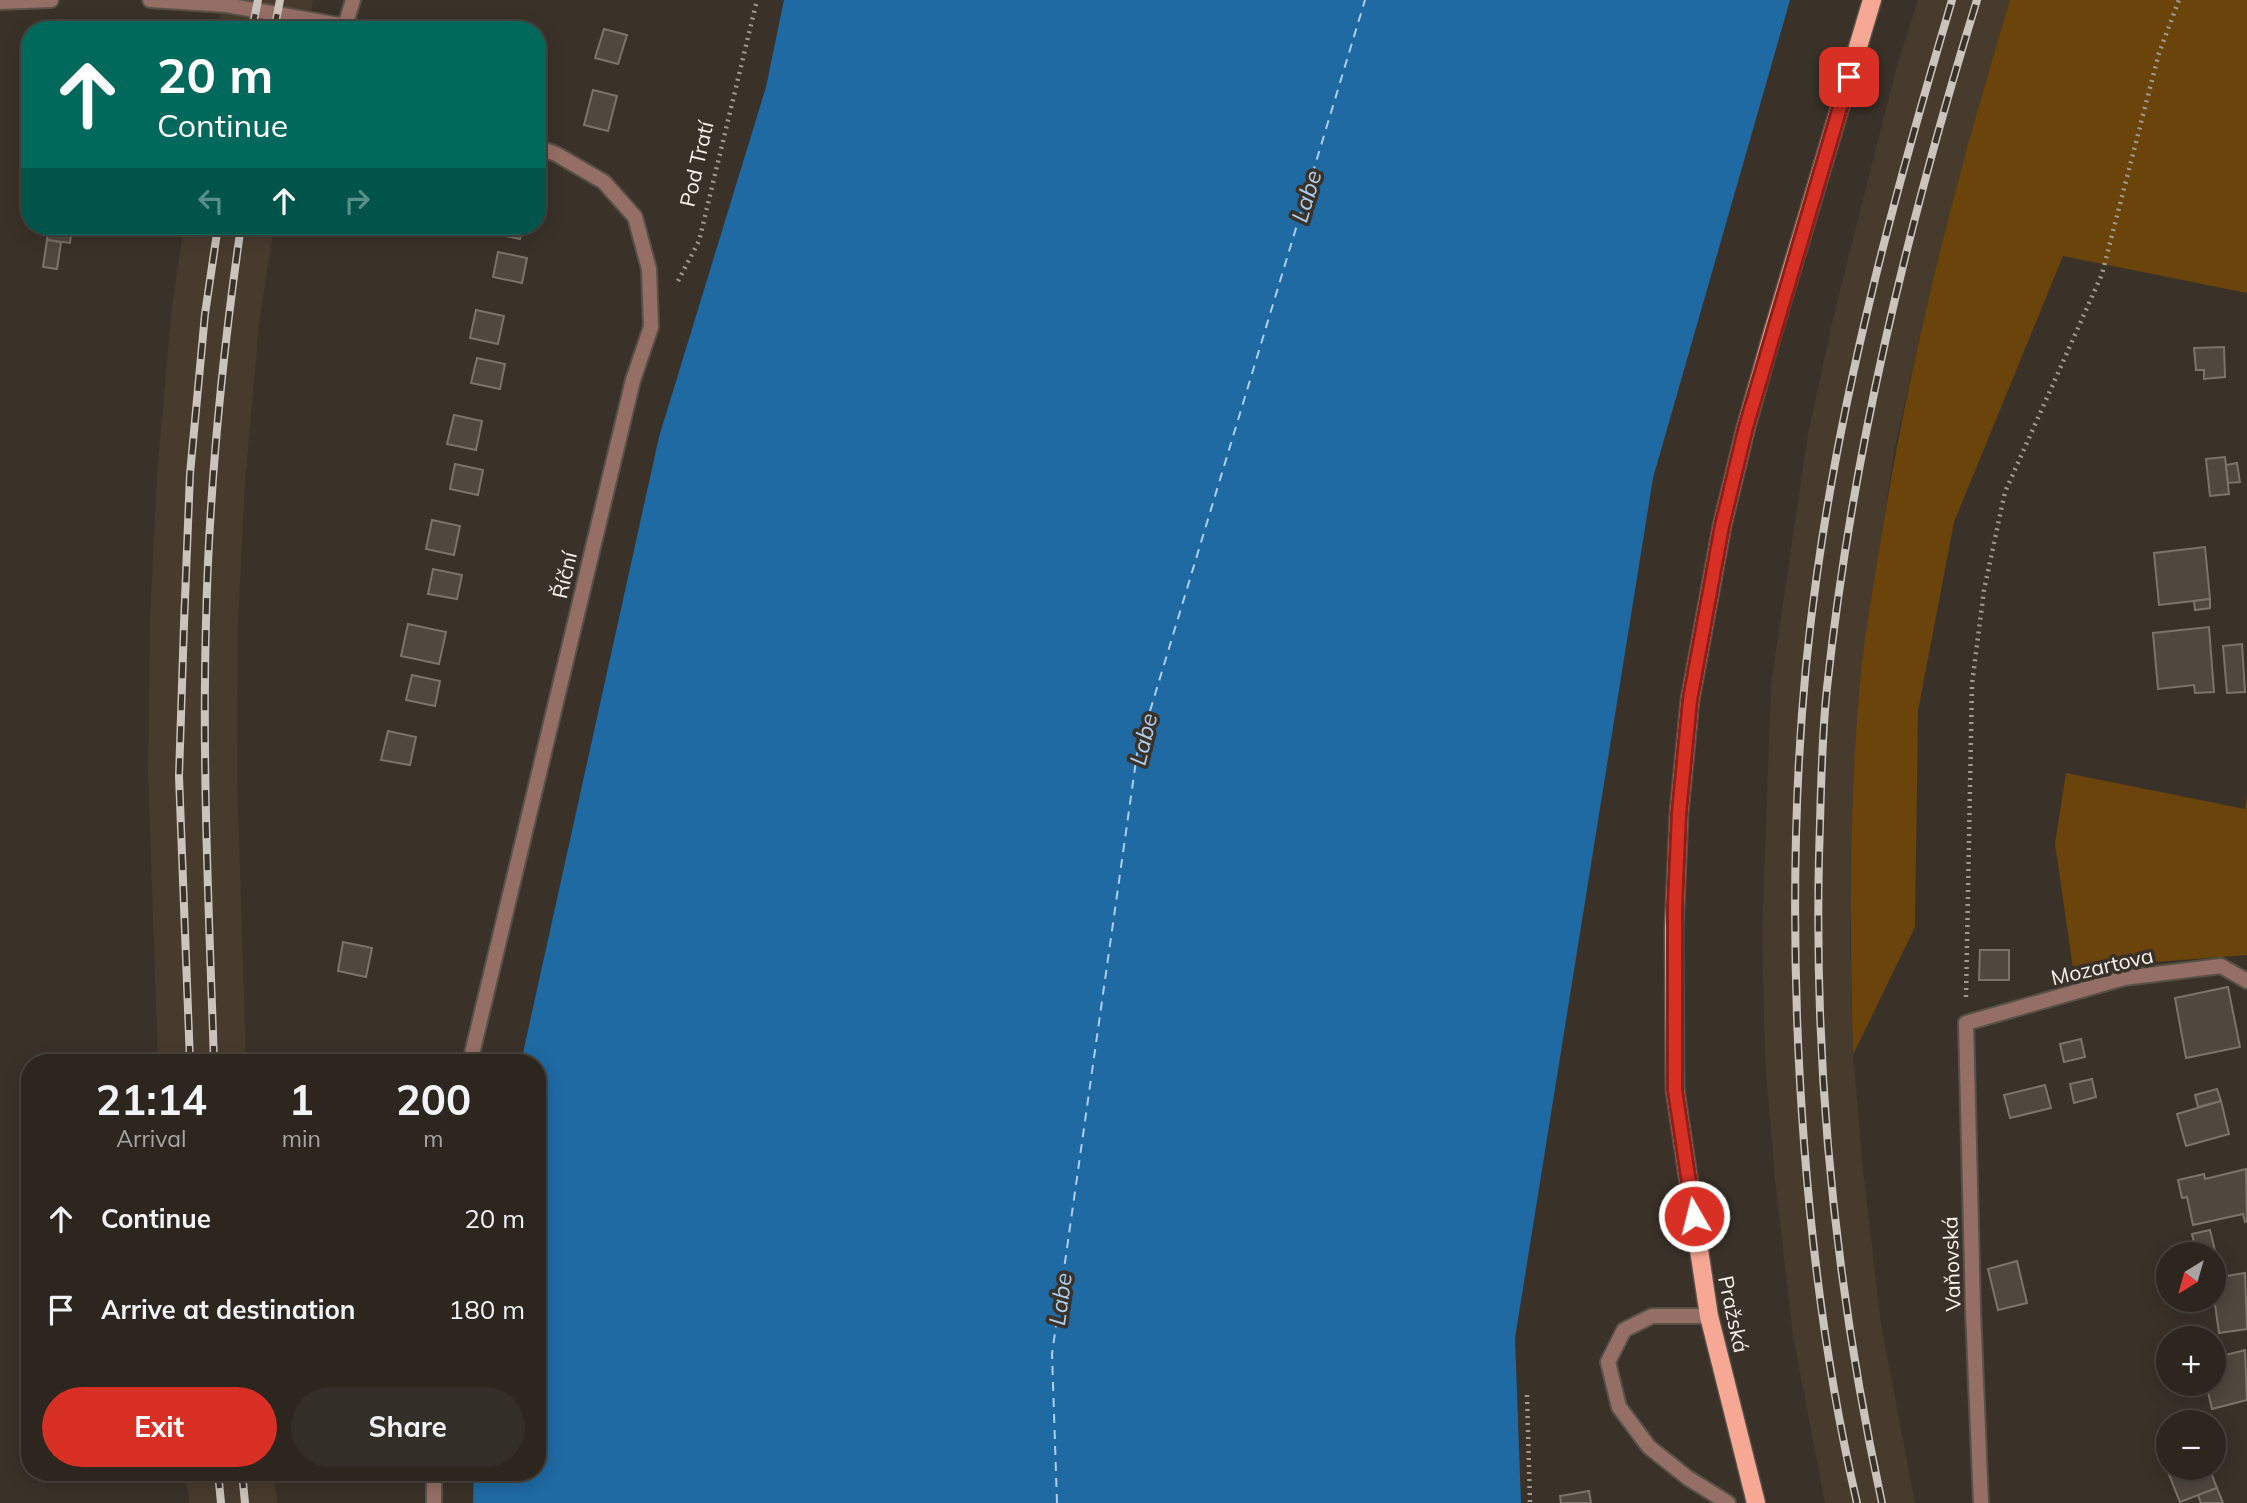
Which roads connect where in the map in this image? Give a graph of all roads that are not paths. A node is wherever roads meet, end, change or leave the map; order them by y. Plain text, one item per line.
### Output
1 (51, 0) edge
2 (150, 0) edge
3 (353, 0) edge
4 (1872, 0) edge
5 (0, 2) edge
6 (309, 21) edge
7 (348, 21) edge
8 (546, 150) edge
9 (2247, 981) edge
10 (1966, 1023) joint
11 (472, 1054) edge
12 (1709, 1316) junction
13 (434, 1481) edge
14 (434, 1503) edge
15 (1728, 1503) edge
16 (1756, 1503) edge
17 (1981, 1503) edge

1 - 5 street
2 - 6 street
3 - 7 street
4 - 12 main road, Pražská
8 - 11 street, Říční
9 - 10 street, Mozartova
10 - 17 street, Vaňovská
12 - 15 street
12 - 16 main road, Pražská
13 - 14 street

